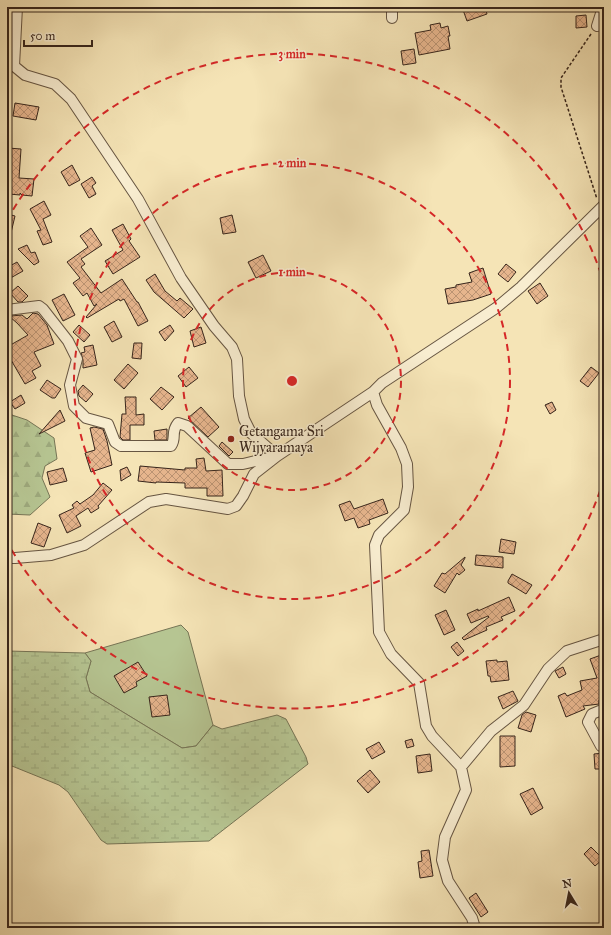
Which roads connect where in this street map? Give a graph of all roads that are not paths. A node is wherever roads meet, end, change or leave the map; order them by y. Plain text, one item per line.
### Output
1 (17, 7) edge
2 (392, 7) edge
3 (603, 7) edge
4 (392, 18) dead end
5 (597, 26) dead end
6 (602, 207) edge
7 (7, 310) edge
8 (373, 392) junction
9 (277, 456) junction
10 (7, 558) edge
11 (604, 639) edge
12 (604, 709) edge
13 (604, 747) edge
14 (461, 767) junction
15 (475, 928) edge

1 - 9 street
2 - 4 street
3 - 5 street
6 - 8 street
7 - 9 street
8 - 9 street
8 - 14 street
9 - 10 street
11 - 14 street
12 - 13 street
14 - 15 street

